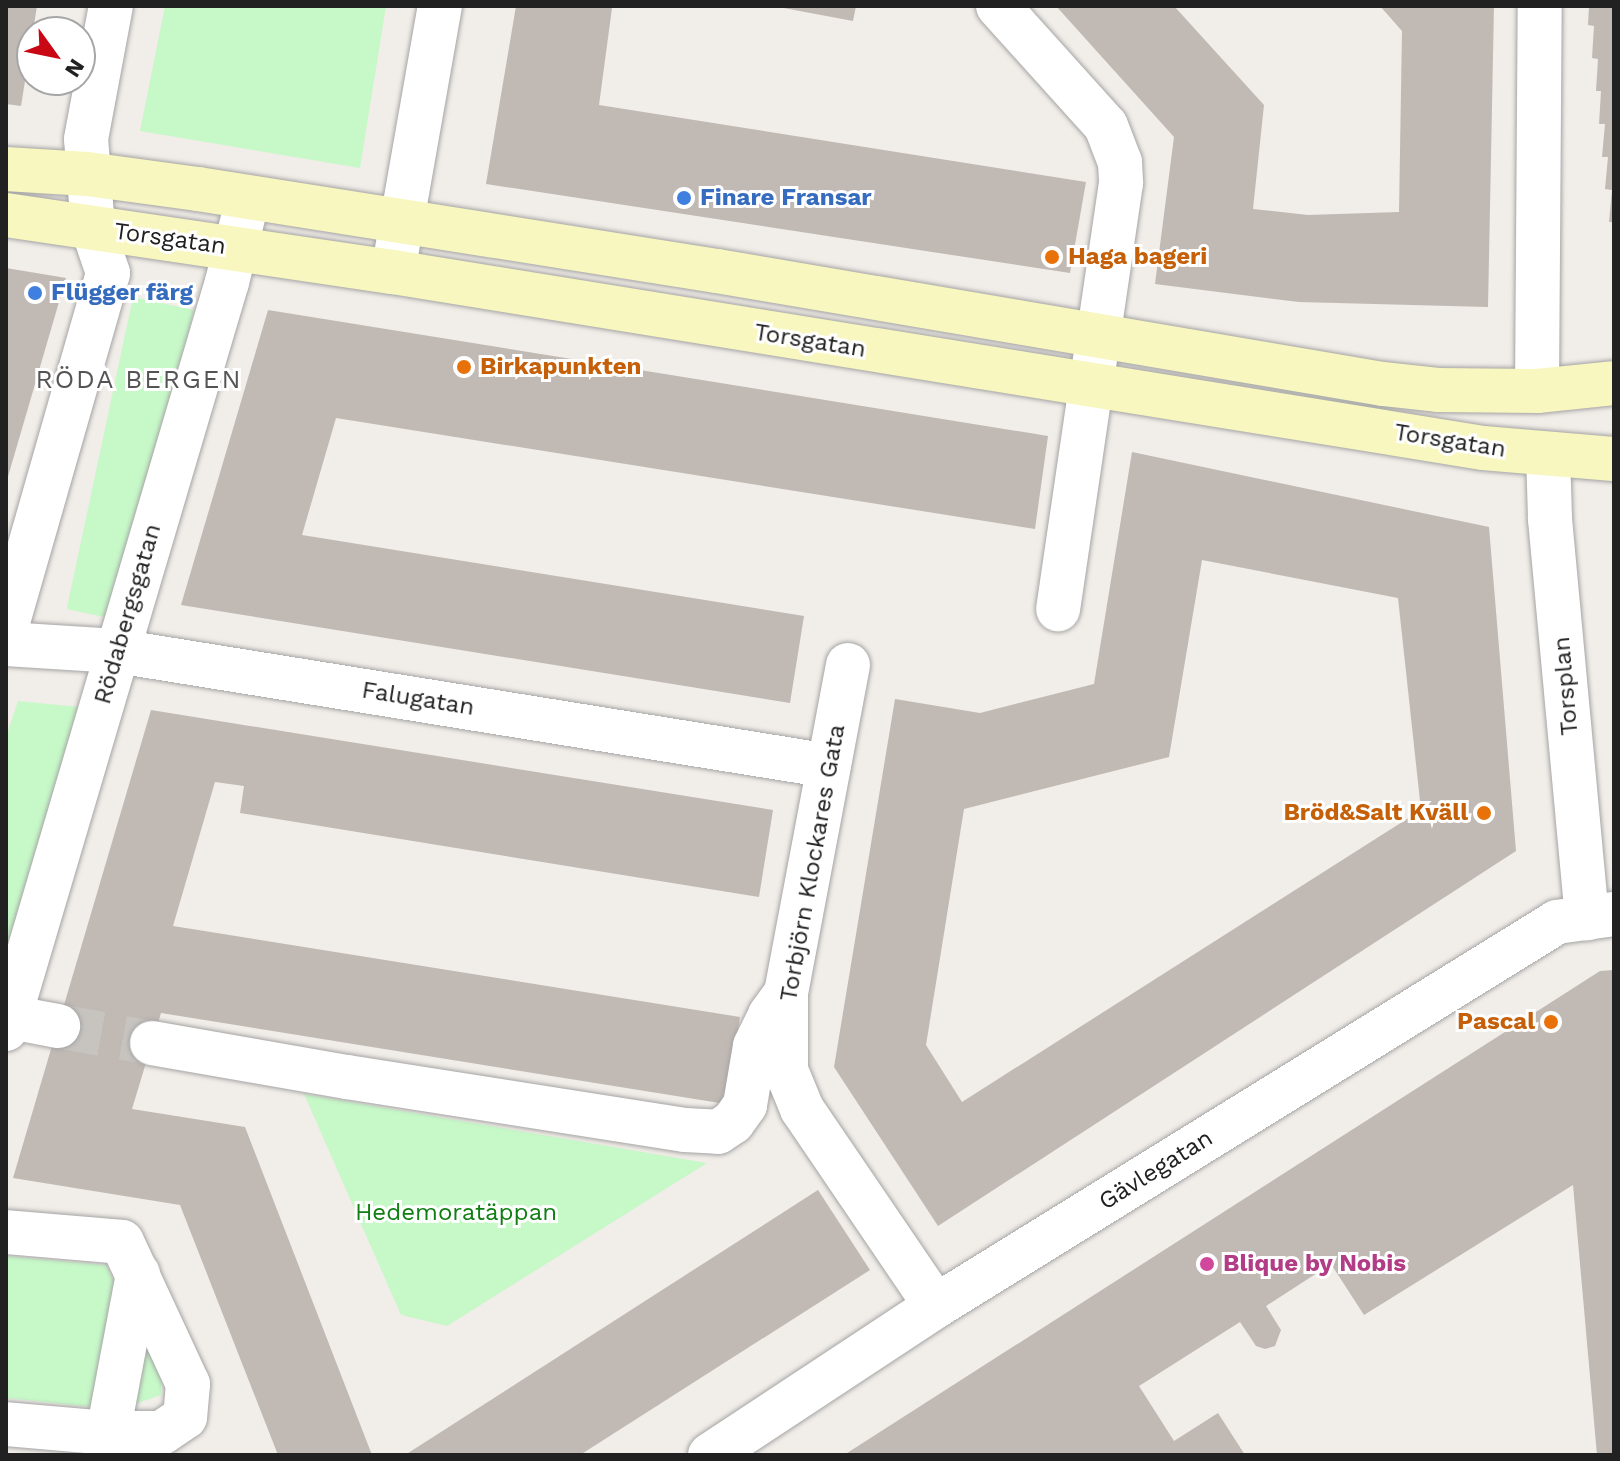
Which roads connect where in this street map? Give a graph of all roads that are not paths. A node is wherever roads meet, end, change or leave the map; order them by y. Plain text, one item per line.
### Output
1 (111, 6) edge
2 (440, 6) edge
3 (998, 6) edge
4 (1540, 6) edge
5 (6, 169) edge
6 (87, 174) junction
7 (248, 198) junction
8 (6, 215) edge
9 (403, 221) junction
10 (93, 229) junction
11 (236, 248) junction
12 (393, 272) junction
13 (1099, 335) junction
14 (1614, 383) edge
15 (1091, 385) junction
16 (1537, 391) junction
17 (1548, 454) junction
18 (1614, 459) edge
19 (1058, 609) dead end
20 (6, 629) edge
21 (6, 644) edge
22 (117, 651) junction
23 (848, 665) dead end
24 (829, 766) junction
25 (1600, 916) edge
26 (786, 993) junction
27 (8, 1023) edge
28 (58, 1026) tunnel mouth
29 (152, 1043) tunnel mouth
30 (6, 1232) edge
31 (138, 1274) junction
32 (936, 1306) junction
33 (6, 1424) edge
34 (108, 1433) junction
35 (710, 1455) edge

1 - 6 street
2 - 9 street
3 - 13 street
4 - 16 street
5 - 6 main road, Torsgatan
6 - 7 main road, Torsgatan
6 - 10 street
7 - 9 main road, Torsgatan
7 - 11 street, Rödabergsgatan
8 - 10 main road, Torsgatan
9 - 12 street
9 - 13 main road, Torsgatan
10 - 11 main road, Torsgatan
10 - 20 street
11 - 12 main road, Torsgatan
11 - 22 street, Rödabergsgatan
12 - 15 main road, Torsgatan
13 - 15 street
13 - 16 main road, Torsgatan
14 - 16 main road, Torsgatan
15 - 17 main road, Torsgatan
15 - 19 street
17 - 18 main road, Torsgatan
17 - 25 street, Torsplan
21 - 22 street, Falugatan
22 - 24 street, Falugatan
22 - 27 street, Rödabergsgatan
23 - 24 street, Torbjörn Klockares Gata
24 - 26 street, Torbjörn Klockares Gata
25 - 32 street, Gävlegatan
26 - 29 street
26 - 32 street, Torbjörn Klockares Gata
27 - 28 street
30 - 31 street
31 - 34 street
31 - 34 street
32 - 35 street, Gävlegatan
33 - 34 street

